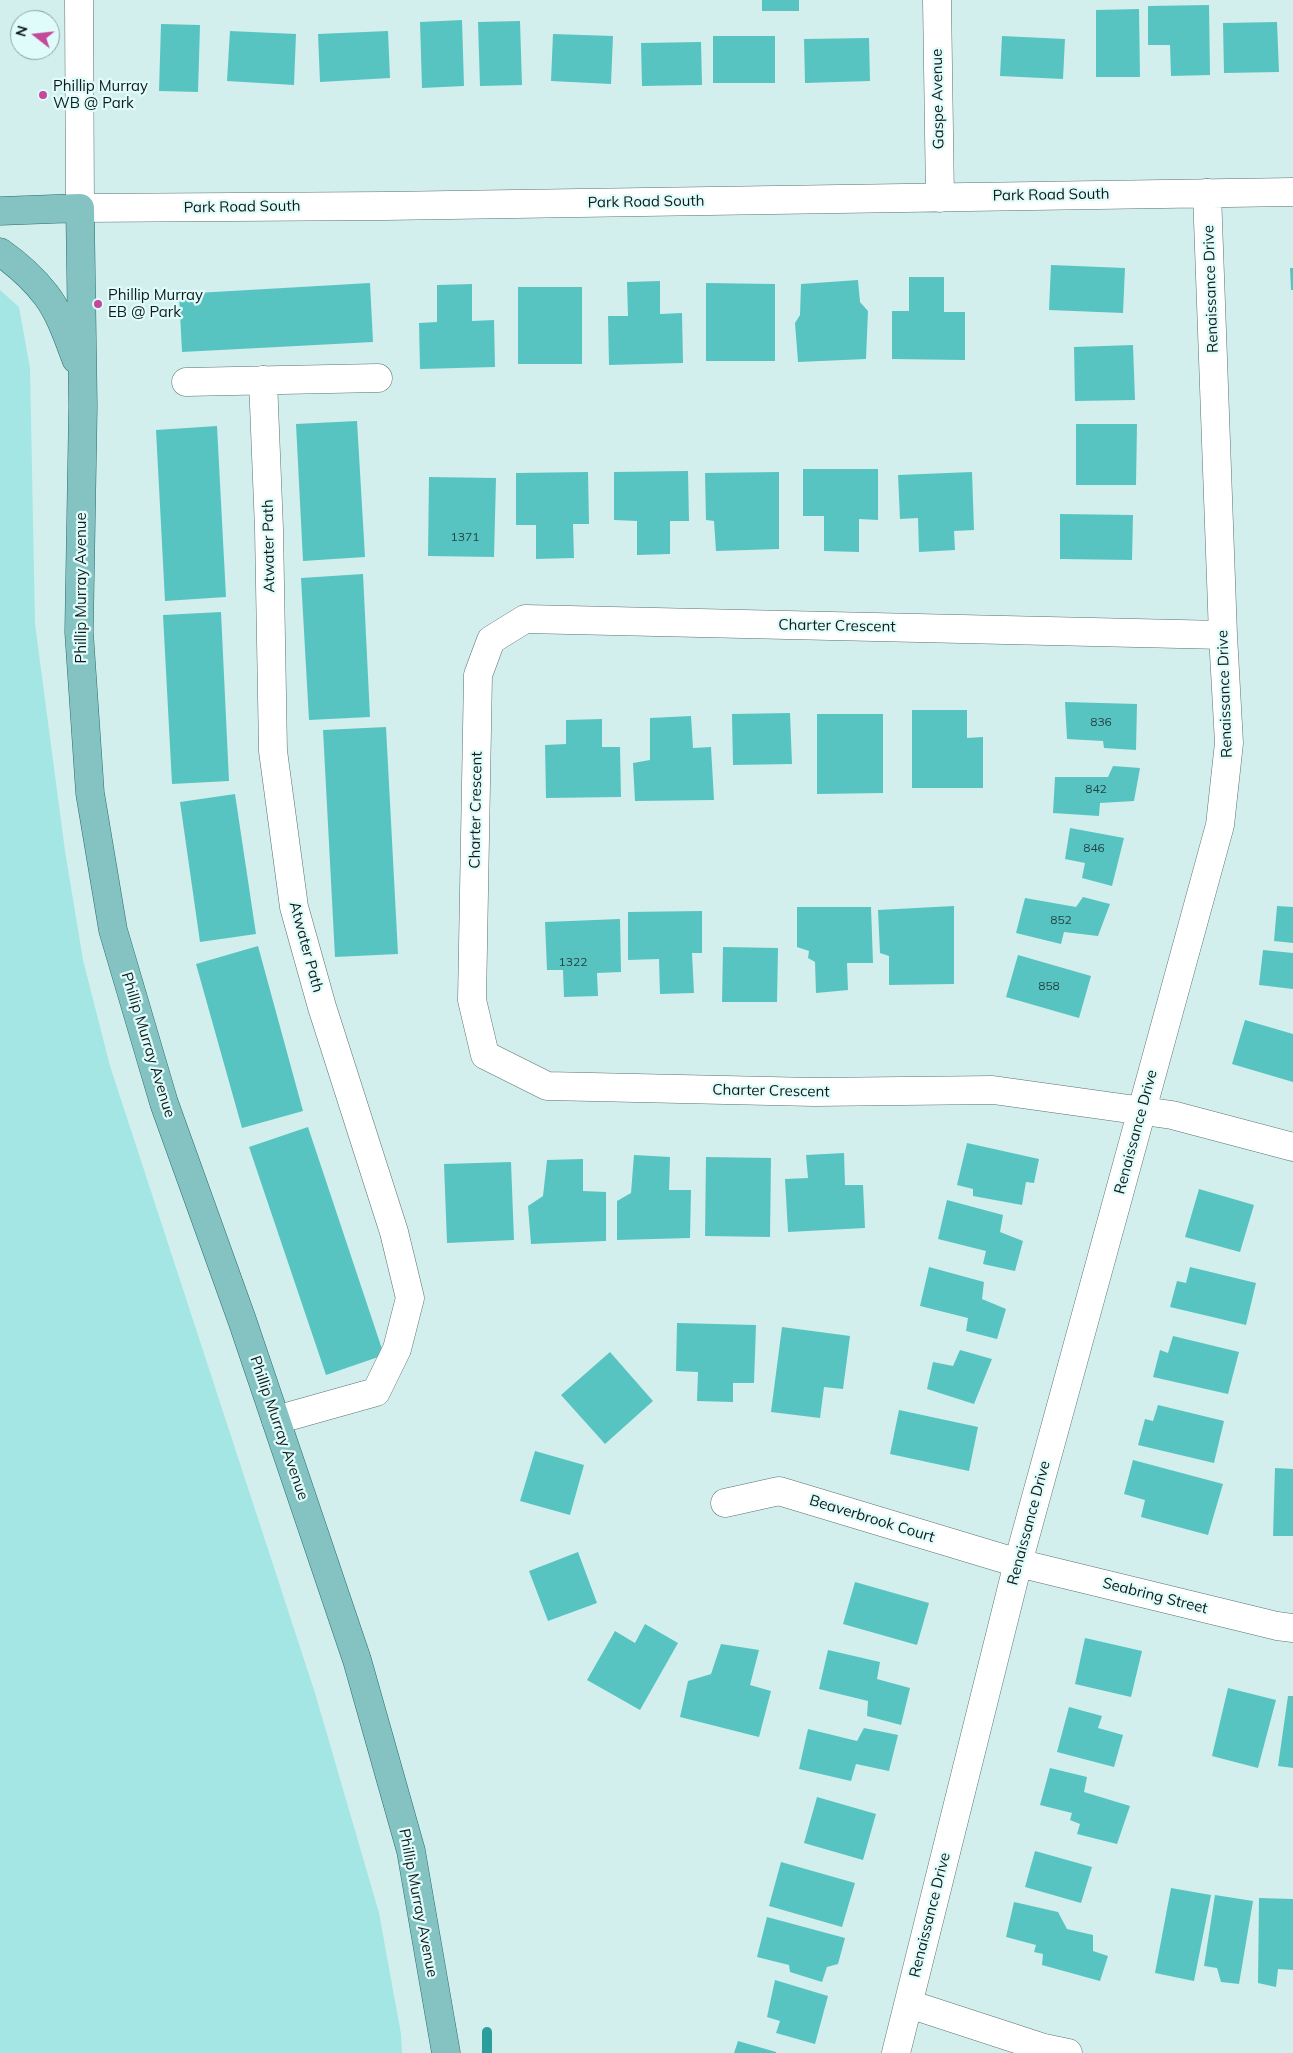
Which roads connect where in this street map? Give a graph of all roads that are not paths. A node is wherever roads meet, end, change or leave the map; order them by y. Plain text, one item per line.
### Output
1 (79, 0) edge
2 (937, 0) edge
3 (1293, 192) edge
4 (1207, 193) junction
5 (940, 198) junction
6 (80, 208) junction
7 (0, 210) edge
8 (0, 252) edge
9 (83, 374) junction
10 (378, 378) dead end
11 (263, 380) junction
12 (186, 382) dead end
13 (1223, 635) junction
14 (1141, 1112) junction
15 (1293, 1148) edge
16 (276, 1420) junction
17 (725, 1503) dead end
18 (1018, 1563) junction
19 (1293, 1628) edge
20 (909, 2004) junction
21 (446, 2053) edge
22 (896, 2053) edge
23 (1068, 2053) edge

1 - 6 street, Phillip Murray Avenue
2 - 5 street, Gaspe Avenue
3 - 4 street, Park Road South
4 - 5 street, Park Road South
4 - 13 street, Renaissance Drive
5 - 6 street, Park Road South
6 - 7 main road, Park Road South
6 - 9 main road, Phillip Murray Avenue
8 - 9 main road
9 - 16 main road, Phillip Murray Avenue
10 - 11 street
11 - 12 street
11 - 16 street, Atwater Path
13 - 14 street, Renaissance Drive
13 - 14 street, Charter Crescent
14 - 15 street
14 - 18 street, Renaissance Drive
16 - 21 main road, Phillip Murray Avenue
17 - 18 street, Beaverbrook Court
18 - 19 street, Seabring Street
18 - 20 street, Renaissance Drive
20 - 22 street, Renaissance Drive
20 - 23 street

